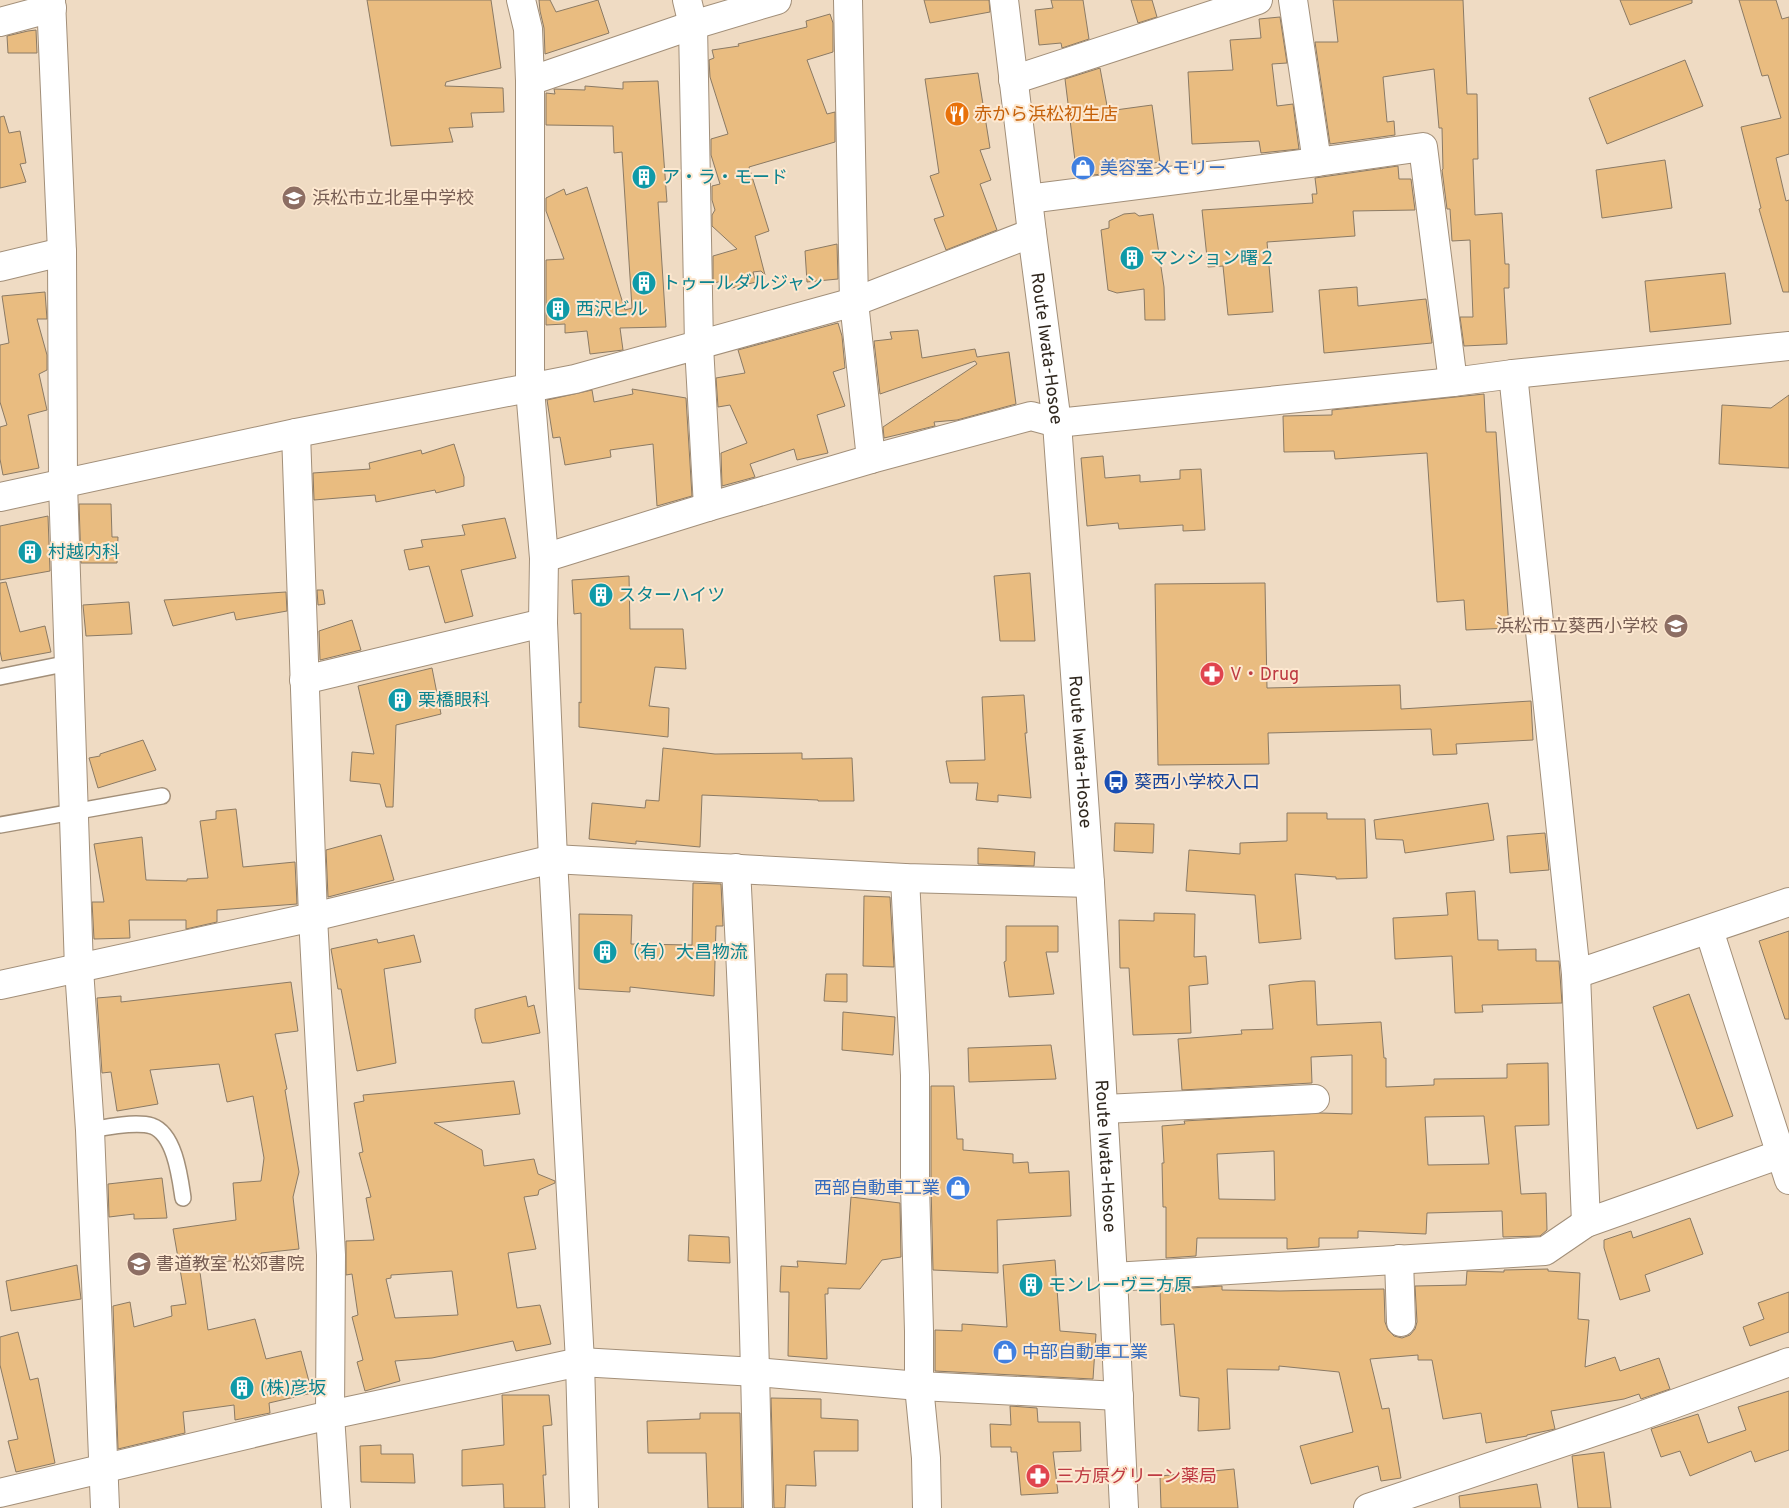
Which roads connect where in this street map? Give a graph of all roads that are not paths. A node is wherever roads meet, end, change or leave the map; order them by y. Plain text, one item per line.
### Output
1 (520, 0) edge
2 (777, 0) edge
3 (848, 0) edge
4 (1004, 0) edge
5 (1258, 0) edge
6 (1293, 0) edge
7 (52, 4) edge
8 (690, 12) edge
9 (0, 22) edge
10 (1013, 80) junction
11 (530, 81) junction
12 (1317, 162) junction
13 (1028, 199) junction
14 (1032, 232) junction
15 (62, 252) junction
16 (0, 267) edge
17 (854, 302) junction
18 (699, 346) junction
19 (1789, 346) edge
20 (1513, 374) junction
21 (1453, 382) junction
22 (530, 389) junction
23 (1058, 423) junction
24 (296, 433) junction
25 (871, 459) junction
26 (63, 484) junction
27 (0, 497) edge
28 (708, 507) junction
29 (544, 558) junction
30 (543, 623) junction
31 (69, 663) junction
32 (0, 677) edge
33 (304, 680) junction
34 (162, 796) dead end
35 (74, 812) junction
36 (0, 825) edge
37 (553, 858) junction
38 (736, 868) junction
39 (905, 878) junction
40 (1090, 882) junction
41 (1789, 902) edge
42 (313, 917) junction
43 (1709, 930) junction
44 (79, 969) junction
45 (1576, 974) junction
46 (0, 986) edge
47 (1315, 1099) dead end
48 (1104, 1109) junction
49 (90, 1130) junction
50 (1781, 1154) junction
51 (1789, 1180) edge
52 (183, 1198) dead end
53 (1586, 1223) junction
54 (1399, 1259) junction
55 (1113, 1277) junction
56 (1400, 1322) dead end
57 (580, 1362) junction
58 (1789, 1362) edge
59 (756, 1372) junction
60 (919, 1386) junction
61 (1119, 1396) junction
62 (330, 1415) junction
63 (103, 1469) junction
64 (0, 1493) edge
65 (105, 1508) edge
66 (336, 1508) edge
67 (584, 1508) edge
68 (758, 1508) edge
69 (927, 1508) edge
70 (1124, 1508) edge
71 (1368, 1508) edge

1 - 11 street
2 - 8 street
3 - 17 street
4 - 10 street, Route Iwata-Hosoe
5 - 10 street
6 - 12 street
7 - 9 street
7 - 15 street
8 - 11 street
8 - 18 street
10 - 13 street, Route Iwata-Hosoe
11 - 22 street
12 - 13 street
12 - 21 street
13 - 14 street, Route Iwata-Hosoe
14 - 17 street
14 - 23 street, Route Iwata-Hosoe
15 - 16 street
15 - 26 street
17 - 18 street
17 - 25 street
18 - 22 street
18 - 28 street
19 - 20 street
20 - 21 street
20 - 45 street
21 - 23 street
22 - 24 street
22 - 29 street
23 - 25 street
23 - 40 street, Route Iwata-Hosoe
24 - 26 street
24 - 33 street
25 - 28 street
26 - 27 street
26 - 31 street
28 - 29 street
29 - 30 street
30 - 33 street
30 - 37 street
31 - 32 lane
31 - 35 street
33 - 42 street
34 - 35 lane
35 - 36 lane
35 - 44 street
37 - 38 street
37 - 42 street
37 - 57 street
38 - 39 street
38 - 59 street
39 - 40 street
39 - 60 street
40 - 48 street, Route Iwata-Hosoe
41 - 43 street
42 - 44 street
42 - 62 street
43 - 45 street
43 - 50 street
44 - 46 street
44 - 49 street
45 - 53 street
47 - 48 street
48 - 55 street, Route Iwata-Hosoe
49 - 52 lane
49 - 63 street
50 - 51 street
50 - 53 street
53 - 54 street
54 - 55 street
54 - 56 street
55 - 61 street, Route Iwata-Hosoe
57 - 59 street
57 - 62 street
57 - 67 street
58 - 71 street
59 - 60 street
59 - 68 street
60 - 61 street
60 - 69 street
61 - 70 street, Route Iwata-Hosoe
62 - 63 street
62 - 66 street
63 - 64 street
63 - 65 street

